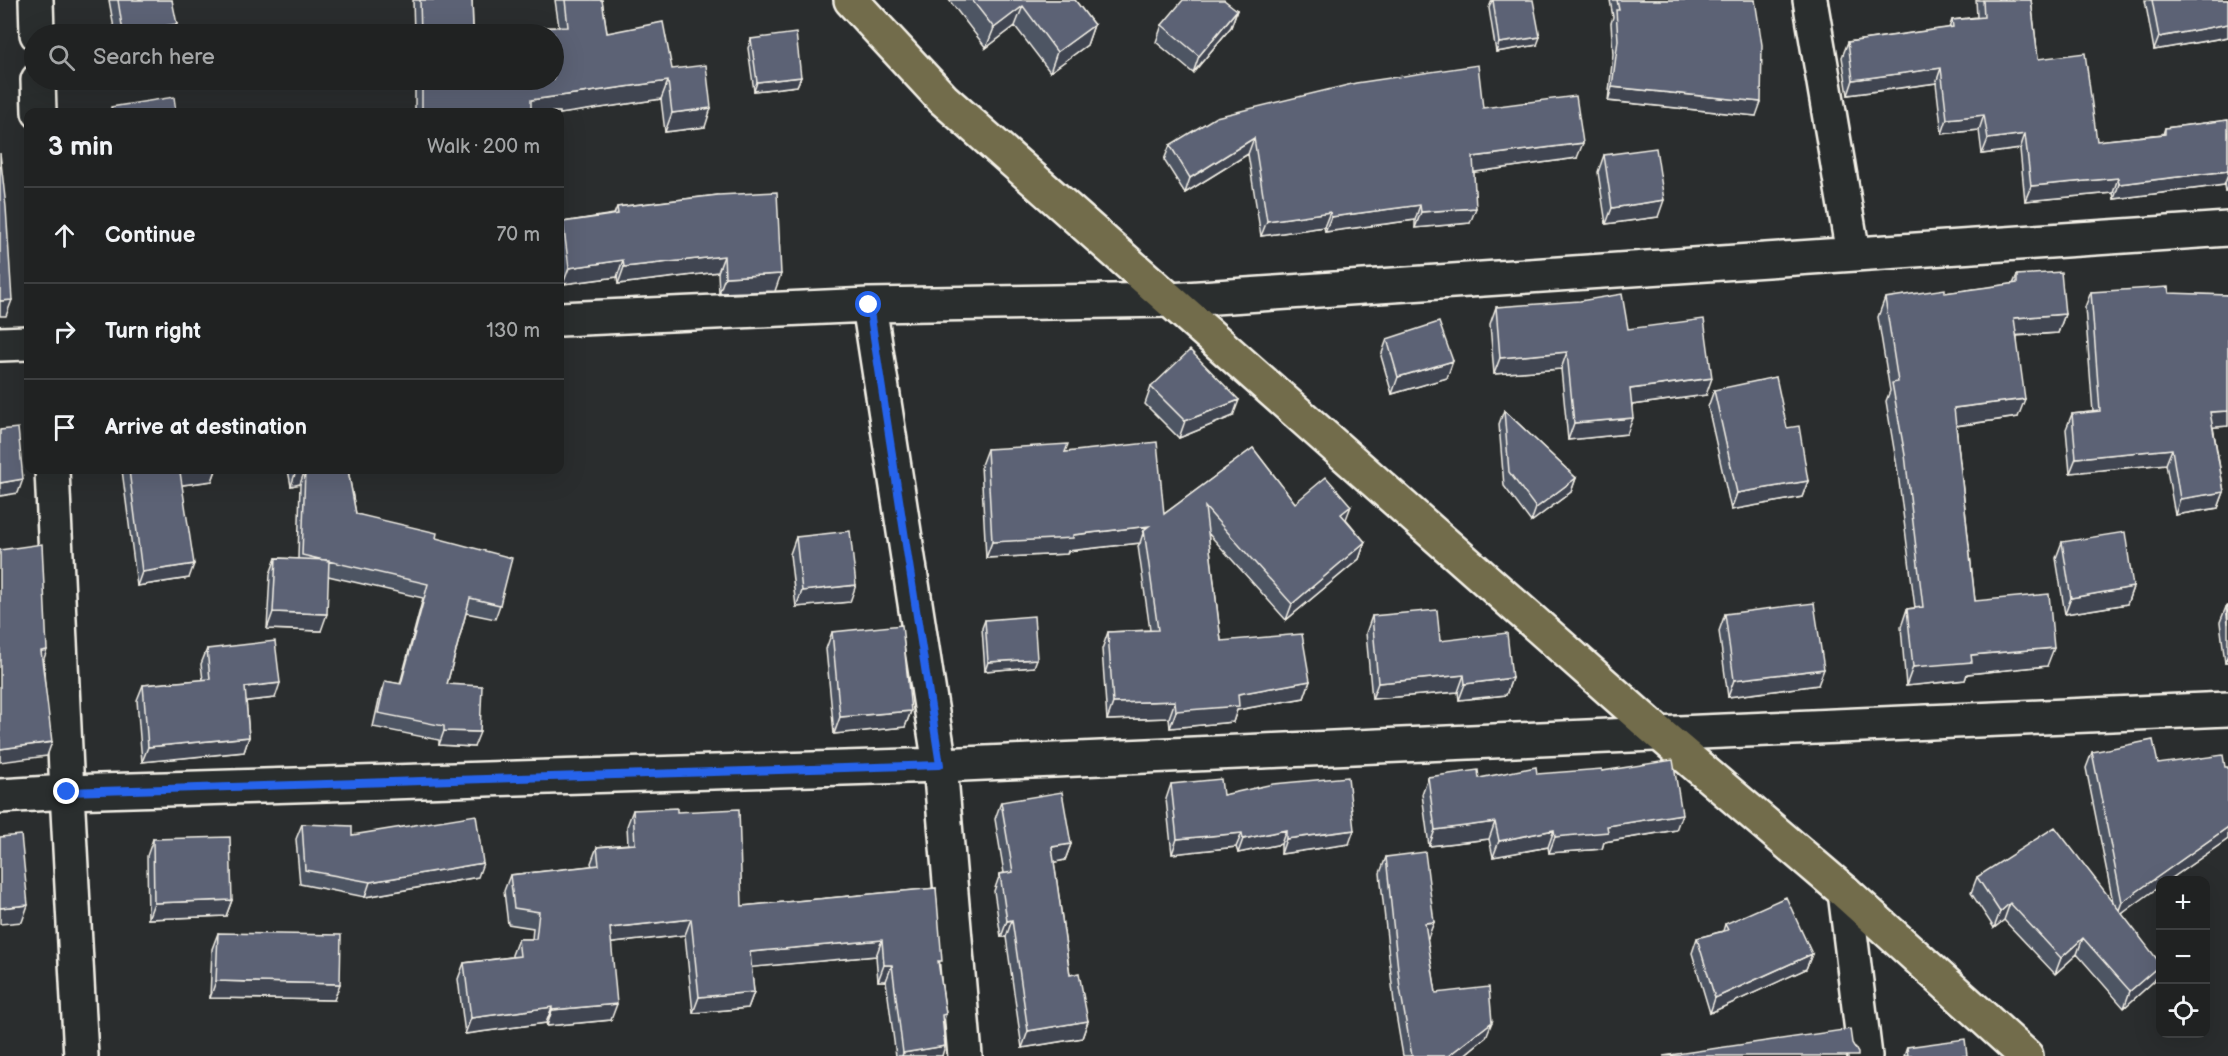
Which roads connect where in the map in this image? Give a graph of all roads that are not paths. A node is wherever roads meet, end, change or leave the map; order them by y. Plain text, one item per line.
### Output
1 (36, 0) edge
2 (851, 0) edge
3 (1810, 0) edge
4 (37, 24) edge
5 (38, 90) edge
6 (39, 108) edge
7 (2228, 229) edge
8 (1853, 254) junction
9 (1170, 300) junction
10 (869, 305) junction
11 (564, 319) edge
12 (24, 343) edge
13 (0, 344) edge
14 (52, 474) edge
15 (2228, 709) edge
16 (1660, 734) junction
17 (940, 765) junction
18 (67, 792) junction
19 (0, 796) edge
20 (1845, 892) junction
21 (81, 1056) edge
22 (966, 1056) edge
23 (1865, 1056) edge
24 (2026, 1056) edge

1 - 4 street
2 - 9 main road
3 - 8 street
5 - 6 street
7 - 8 street
8 - 9 street
9 - 10 street
9 - 16 main road
10 - 11 street
10 - 17 street
12 - 13 street
14 - 18 street
15 - 16 street
16 - 17 street
16 - 20 main road
17 - 18 street
17 - 22 street
18 - 19 street
18 - 21 street
20 - 23 street
20 - 24 main road

